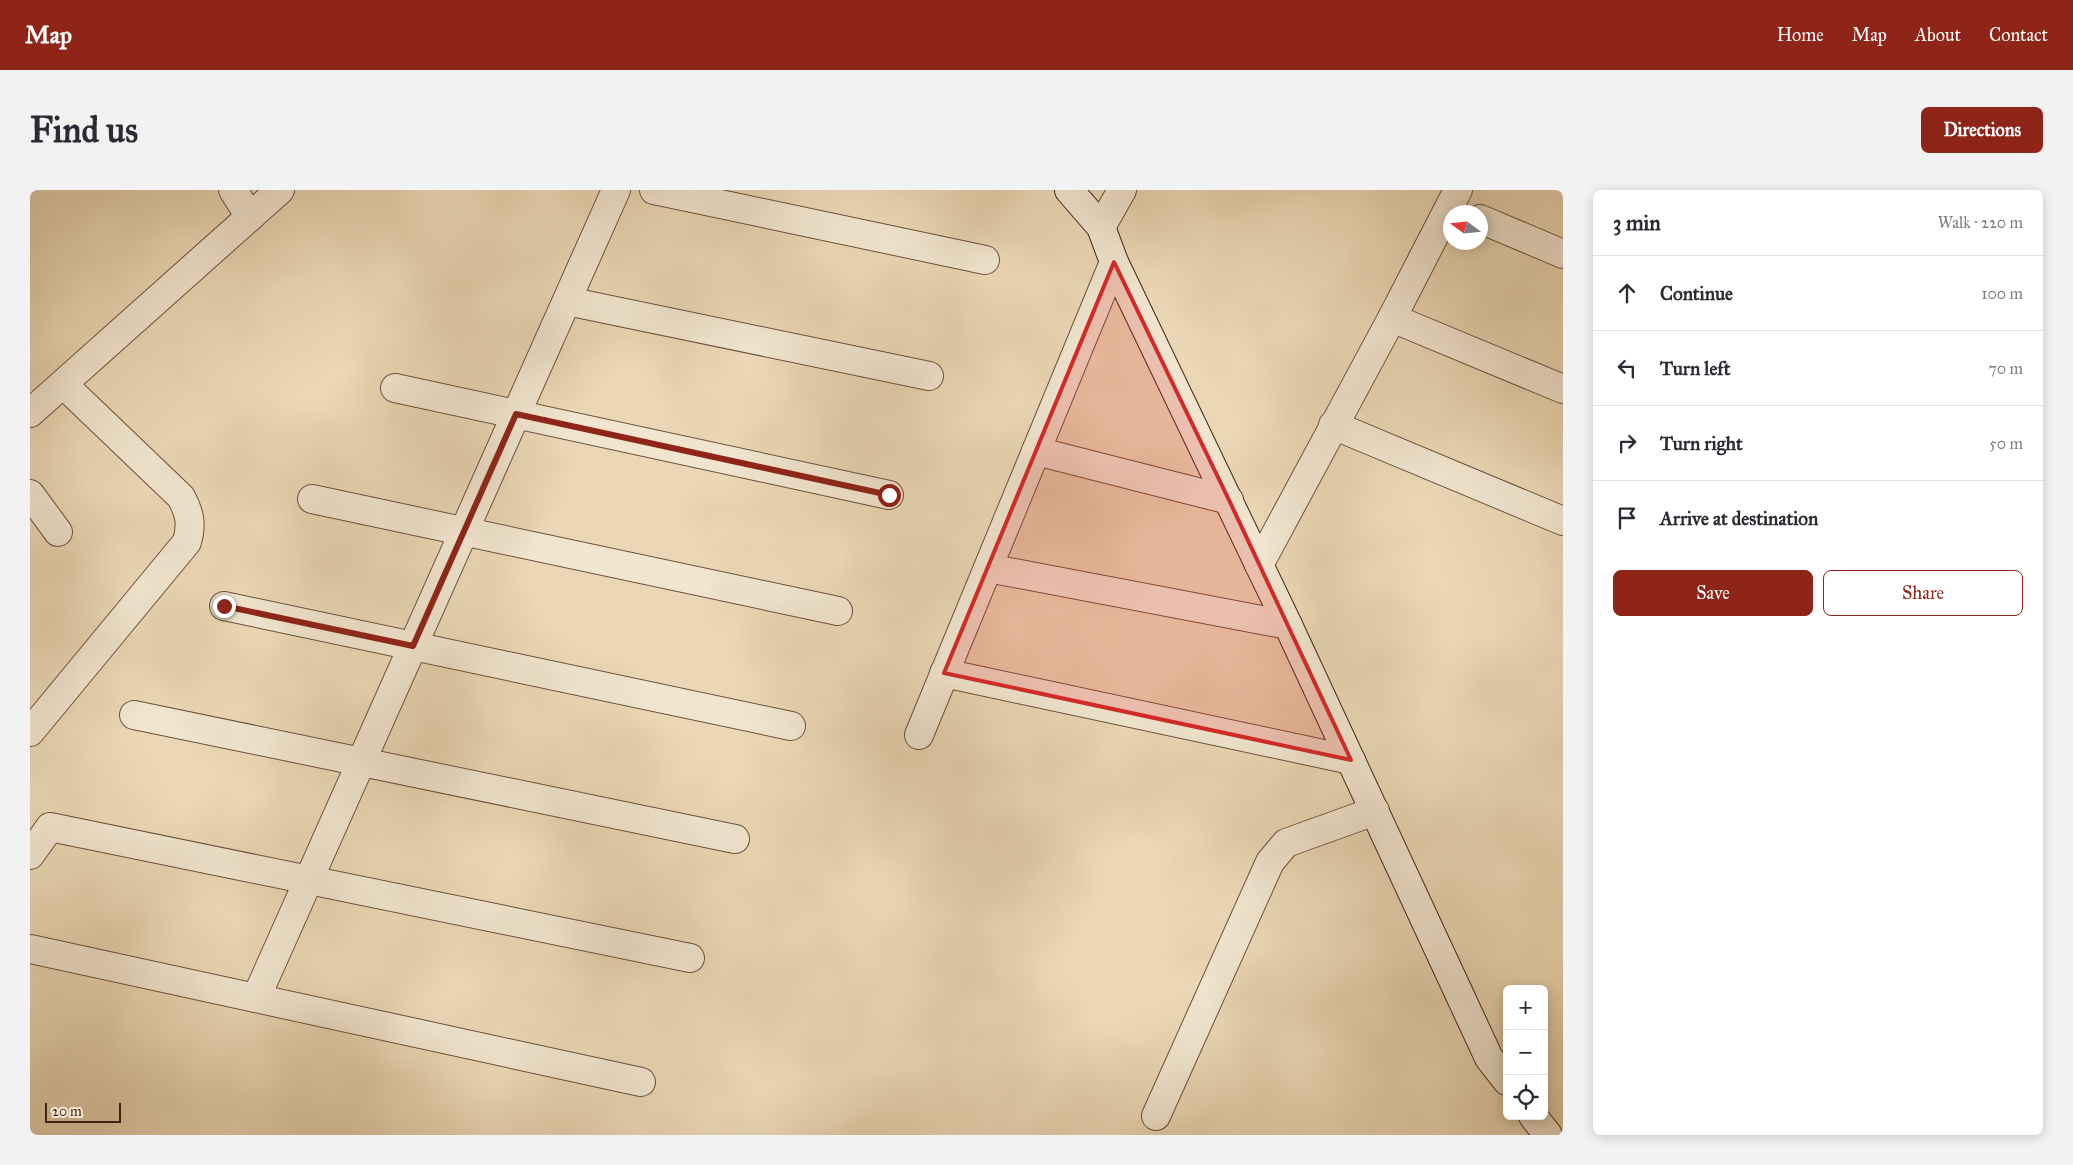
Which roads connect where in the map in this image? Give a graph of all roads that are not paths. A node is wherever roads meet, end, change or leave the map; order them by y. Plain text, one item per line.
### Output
1 (234, 190) edge
2 (280, 190) edge
3 (616, 190) edge
4 (654, 190) edge
5 (1069, 190) edge
6 (1122, 190) edge
7 (1458, 203) edge
8 (250, 217) junction
9 (1488, 222) edge
10 (1101, 227) junction
11 (1563, 254) edge
12 (985, 260) dead end
13 (1114, 262) junction
14 (567, 301) junction
15 (1392, 318) junction
16 (928, 376) dead end
17 (63, 384) junction
18 (395, 388) dead end
19 (1563, 389) edge
20 (30, 413) edge
21 (516, 414) junction
22 (1333, 425) junction
23 (1036, 451) junction
24 (30, 494) edge
25 (889, 495) dead end
26 (312, 499) dead end
27 (1229, 500) junction
28 (1563, 521) edge
29 (58, 532) dead end
30 (464, 532) junction
31 (1259, 564) junction
32 (988, 568) junction
33 (224, 606) dead end
34 (838, 611) dead end
35 (1288, 625) junction
36 (413, 646) junction
37 (944, 673) junction
38 (134, 715) dead end
39 (791, 726) dead end
40 (30, 732) edge
41 (918, 735) dead end
42 (1351, 760) junction
43 (361, 762) junction
44 (1375, 811) junction
45 (735, 839) dead end
46 (30, 855) edge
47 (308, 880) junction
48 (30, 949) edge
49 (690, 958) dead end
50 (256, 998) junction
51 (1503, 1076) edge
52 (641, 1082) dead end
53 (1156, 1116) dead end
54 (1536, 1120) edge
55 (1548, 1135) edge

1 - 8 street
2 - 8 street
3 - 14 street
4 - 12 street
5 - 10 street
6 - 10 street
7 - 15 street
8 - 17 street
9 - 11 street
10 - 13 street
13 - 23 street
13 - 27 street
14 - 16 street
14 - 21 street
15 - 19 street
15 - 22 street
17 - 20 street
17 - 40 street
18 - 21 street
21 - 25 street
21 - 30 street
22 - 28 street
22 - 31 street
23 - 27 street
23 - 32 street
24 - 29 street
26 - 30 street
27 - 31 street
30 - 34 street
30 - 36 street
31 - 35 street
32 - 35 street
32 - 37 street
33 - 36 street
35 - 42 street
36 - 39 street
36 - 43 street
37 - 41 street
37 - 42 street
38 - 43 street
42 - 44 street
43 - 45 street
43 - 47 street
44 - 51 street
44 - 53 street
46 - 47 street
47 - 49 street
47 - 50 street
48 - 50 street
50 - 52 street
54 - 55 street

